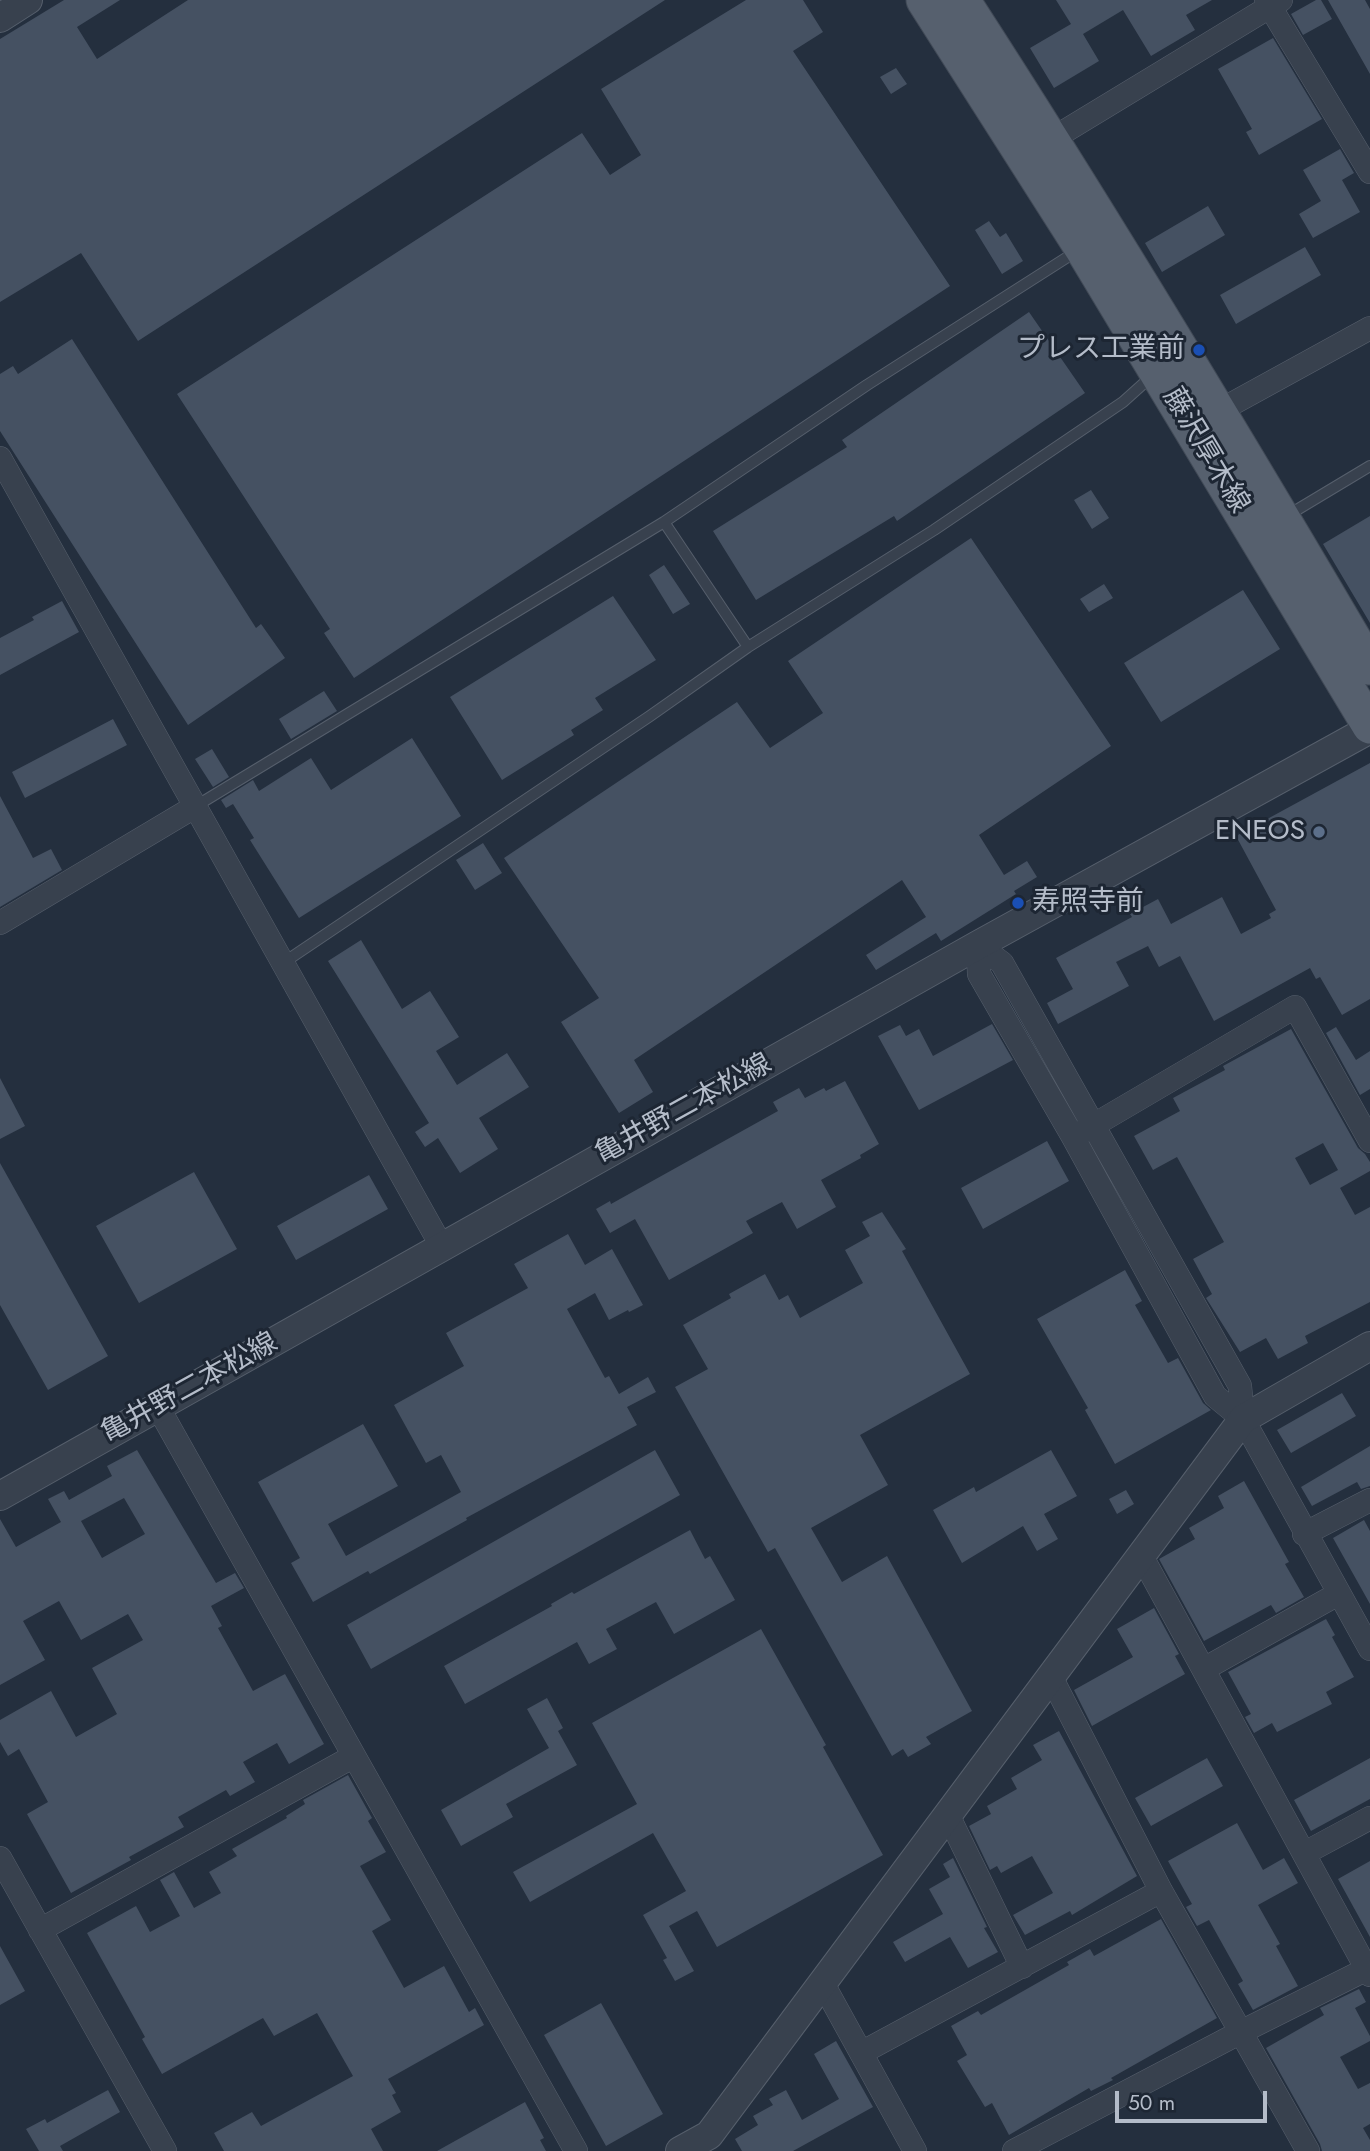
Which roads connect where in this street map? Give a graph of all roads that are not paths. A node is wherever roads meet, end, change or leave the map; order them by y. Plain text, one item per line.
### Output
1 (29, 0) edge
2 (924, 0) edge
3 (962, 0) edge
4 (1272, 2) edge
5 (0, 18) edge
6 (1052, 139) junction
7 (1370, 172) edge
8 (1082, 248) junction
9 (1370, 328) edge
10 (1157, 371) junction
11 (1219, 411) junction
12 (0, 458) edge
13 (1370, 466) edge
14 (1283, 519) junction
15 (664, 522) junction
16 (748, 647) junction
17 (1370, 667) edge
18 (1370, 728) edge
19 (196, 806) junction
20 (0, 923) edge
21 (978, 945) junction
22 (283, 963) junction
23 (1094, 1125) junction
24 (1073, 1137) junction
25 (1370, 1141) edge
26 (442, 1247) junction
27 (1370, 1346) edge
28 (158, 1406) junction
29 (1243, 1419) junction
30 (0, 1496) edge
31 (1370, 1500) edge
32 (1304, 1534) junction
33 (1141, 1555) junction
34 (1338, 1594) junction
35 (1370, 1649) edge
36 (1204, 1669) junction
37 (1051, 1675) junction
38 (354, 1756) junction
39 (947, 1813) junction
40 (1370, 1818) edge
41 (1305, 1853) junction
42 (0, 1858) edge
43 (1161, 1891) junction
44 (40, 1930) junction
45 (1022, 1967) junction
46 (1368, 1972) edge
47 (822, 1982) junction
48 (1241, 2032) junction
49 (862, 2053) junction
50 (714, 2143) edge
51 (165, 2151) edge
52 (576, 2151) edge
53 (680, 2151) edge
54 (915, 2151) edge
55 (1014, 2151) edge
56 (1308, 2151) edge

1 - 5 street
2 - 8 main road, 藤沢厚木線
3 - 6 main road, 藤沢厚木線
4 - 6 street
4 - 7 street
6 - 11 main road, 藤沢厚木線
8 - 10 main road, 藤沢厚木線
8 - 15 lane
9 - 11 street
10 - 16 lane
10 - 18 main road, 藤沢厚木線
11 - 14 main road, 藤沢厚木線
12 - 19 street
13 - 14 lane
14 - 17 main road, 藤沢厚木線
15 - 16 lane
15 - 19 lane
16 - 22 lane
18 - 21 street, 亀井野二本松線
19 - 20 street
19 - 22 street
21 - 23 street
21 - 24 street
21 - 26 street, 亀井野二本松線
22 - 26 street
23 - 24 street
23 - 25 street
23 - 29 street
24 - 29 street
26 - 28 street, 亀井野二本松線
27 - 29 street
28 - 30 street, 亀井野二本松線
28 - 38 street
29 - 32 street
29 - 33 street
31 - 32 street
32 - 34 street
33 - 36 street
33 - 37 street
34 - 35 street
34 - 36 street
36 - 41 street
37 - 39 street
37 - 43 street
38 - 44 street
38 - 52 street
39 - 45 street
39 - 47 street
40 - 41 street
41 - 46 street
42 - 44 street
43 - 45 street
43 - 48 street
44 - 51 street
45 - 49 street
46 - 48 street
47 - 49 street
47 - 50 street
48 - 55 street
48 - 56 street
49 - 54 street
50 - 53 street

